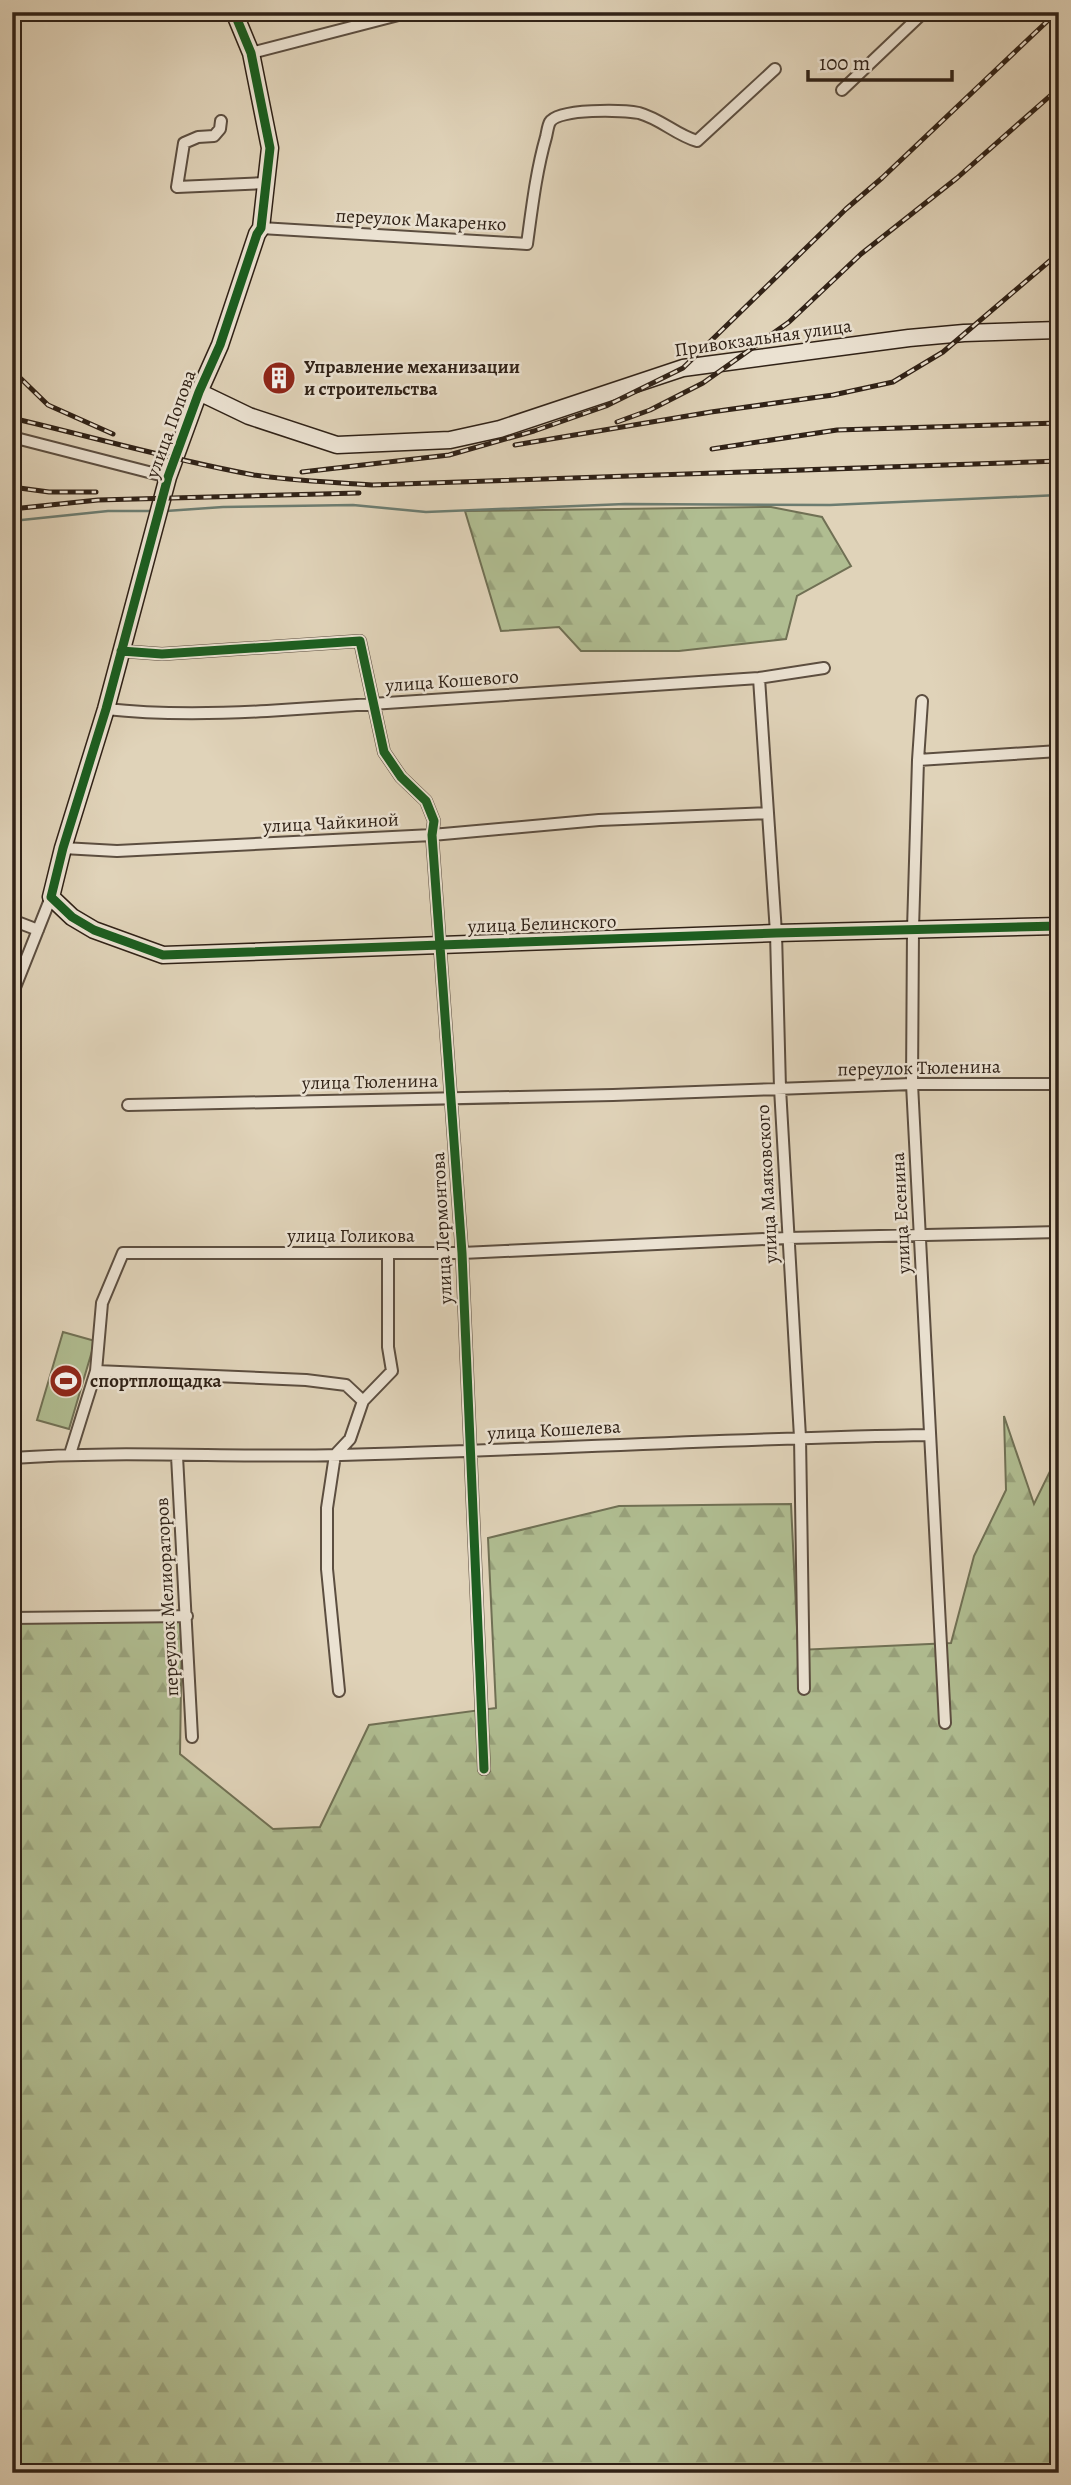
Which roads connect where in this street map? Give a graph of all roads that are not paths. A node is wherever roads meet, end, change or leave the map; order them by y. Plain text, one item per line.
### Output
1 (234, 12) edge
2 (410, 12) edge
3 (924, 12) edge
4 (251, 53) junction
5 (775, 69) dead end
6 (842, 90) dead end
7 (221, 121) dead end
8 (266, 183) junction
9 (261, 228) junction
10 (1059, 330) edge
11 (199, 392) junction
12 (12, 437) edge
13 (168, 477) junction
14 (121, 651) junction
15 (824, 668) dead end
16 (759, 678) junction
17 (922, 701) dead end
18 (374, 704) junction
19 (106, 709) junction
20 (1059, 751) edge
21 (918, 760) junction
22 (768, 813) junction
23 (432, 835) junction
24 (63, 848) junction
25 (51, 897) junction
26 (12, 920) edge
27 (1059, 926) edge
28 (913, 929) junction
29 (38, 930) junction
30 (776, 933) junction
31 (439, 946) junction
32 (12, 995) edge
33 (912, 1084) junction
34 (1059, 1084) edge
35 (780, 1088) junction
36 (451, 1098) junction
37 (128, 1105) dead end
38 (1059, 1232) edge
39 (920, 1236) junction
40 (787, 1238) junction
41 (462, 1253) junction
42 (388, 1254) junction
43 (96, 1371) junction
44 (363, 1401) junction
45 (930, 1435) junction
46 (800, 1437) junction
47 (469, 1452) junction
48 (71, 1454) junction
49 (335, 1455) junction
50 (177, 1456) junction
51 (12, 1458) edge
52 (187, 1616) junction
53 (12, 1618) edge
54 (804, 1689) dead end
55 (339, 1691) dead end
56 (945, 1723) dead end
57 (192, 1737) dead end
58 (484, 1769) dead end

1 - 4 street, улица Попова
2 - 4 street
3 - 6 street
4 - 8 street, улица Попова
5 - 9 street, переулок Макаренко
7 - 8 street
8 - 9 street, улица Попова
9 - 11 street, улица Попова
10 - 11 street, Привокзальная улица
11 - 13 street, улица Попова
12 - 13 street
13 - 14 street, улица Попова
14 - 18 street, улица Лермонтова
14 - 19 street, улица Попова
15 - 16 street, улица Кошевого
16 - 18 street, улица Кошевого
16 - 22 street, улица Маяковского
17 - 21 street, улица Есенина
18 - 19 street, улица Кошевого
18 - 23 street, улица Лермонтова
19 - 24 street, улица Попова
20 - 21 street
21 - 28 street, улица Есенина
22 - 23 street, улица Чайкиной
22 - 30 street, улица Маяковского
23 - 24 street, улица Чайкиной
23 - 31 street, улица Лермонтова
24 - 25 street
25 - 29 street
25 - 31 street, улица Белинского
26 - 29 street
27 - 28 street, улица Белинского
28 - 30 street, улица Белинского
28 - 33 street, улица Есенина
29 - 32 street
30 - 31 street, улица Белинского
30 - 35 street, улица Маяковского
31 - 36 street, улица Лермонтова
33 - 34 street, переулок Тюленина
33 - 35 street, переулок Тюленина
33 - 39 street, улица Есенина
35 - 36 street, улица Тюленина
35 - 40 street, улица Маяковского
36 - 37 street, улица Тюленина
36 - 41 street, улица Лермонтова
38 - 39 street, улица Голикова
39 - 40 street, улица Голикова
39 - 45 street, улица Есенина
40 - 41 street, улица Голикова
40 - 46 street, улица Маяковского
41 - 42 street, улица Голикова
41 - 47 street, улица Лермонтова
42 - 43 street, улица Голикова
42 - 44 street
43 - 44 street
43 - 48 street, улица Голикова
44 - 49 street
45 - 46 street, улица Кошелева
45 - 56 street, улица Есенина
46 - 47 street, улица Кошелева
46 - 54 street, улица Маяковского
47 - 49 street, улица Кошелева
47 - 58 street, улица Лермонтова
48 - 50 street, улица Кошелева
48 - 51 street, улица Кошелева
49 - 50 street, улица Кошелева
49 - 55 street
50 - 52 street, переулок Мелиораторов
52 - 53 street
52 - 57 street, переулок Мелиораторов

